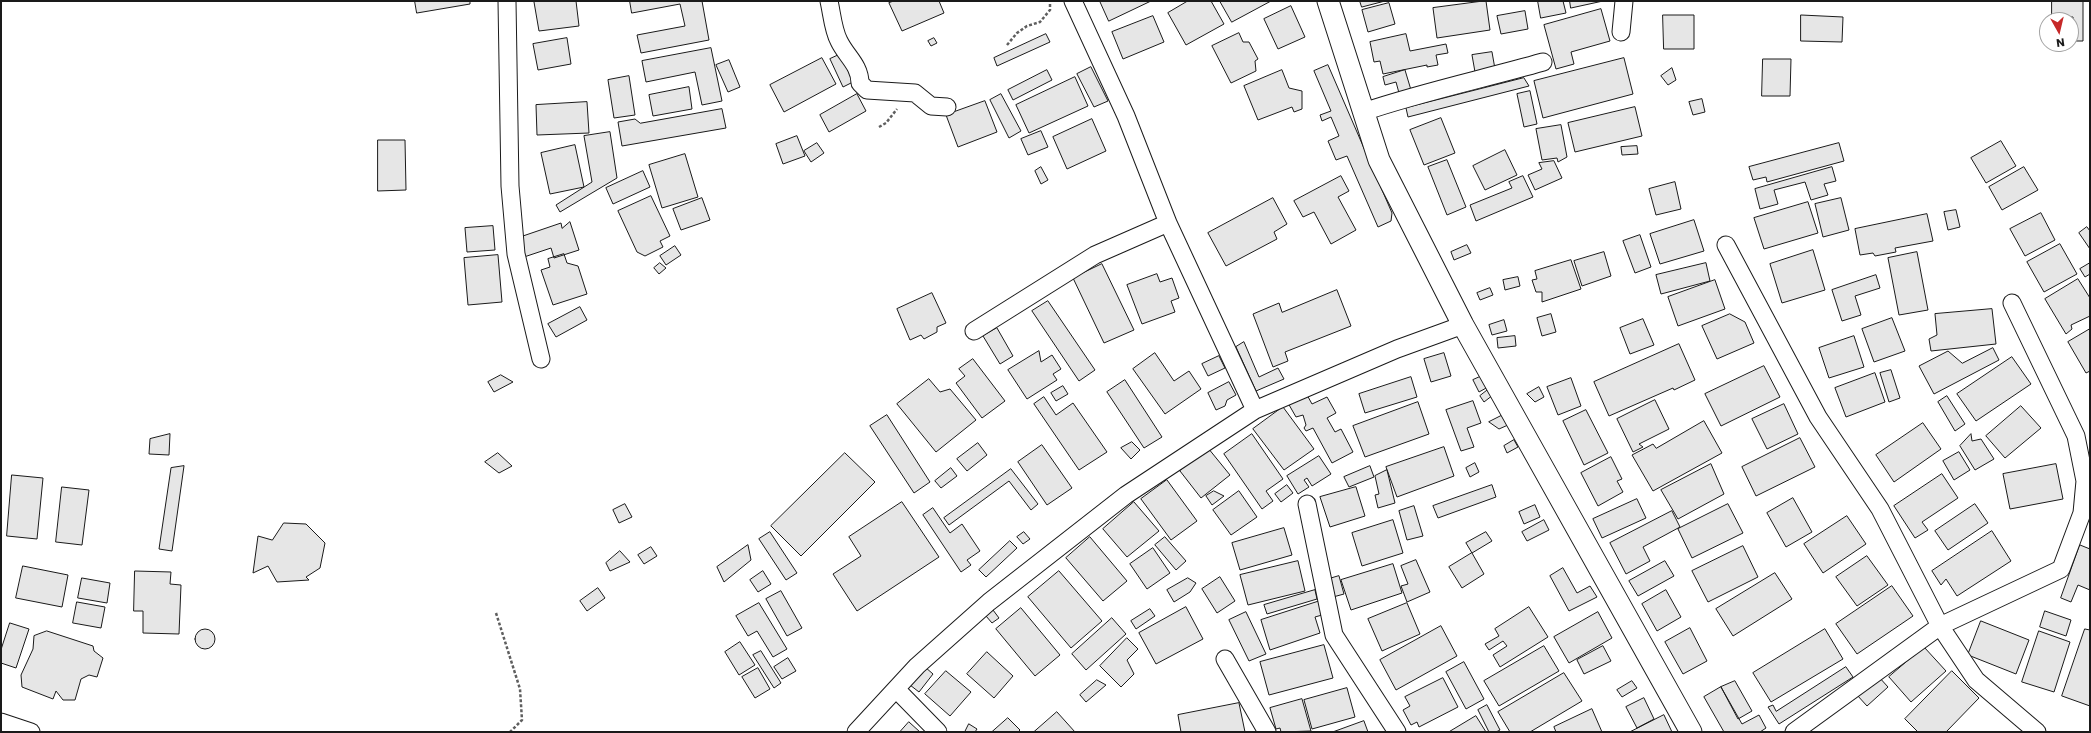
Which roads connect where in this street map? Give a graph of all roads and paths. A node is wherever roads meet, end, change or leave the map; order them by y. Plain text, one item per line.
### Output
1 (507, 1) edge
2 (829, 1) edge
3 (1050, 1) edge
4 (1073, 1) edge
5 (1328, 1) edge
6 (1624, 1) edge
7 (1621, 32) dead end
8 (1007, 45) dead end
9 (1543, 62) dead end
10 (946, 107) dead end
11 (1363, 112) junction
12 (1168, 223) junction
13 (1726, 245) dead end
14 (2012, 303) dead end
15 (1463, 325) junction
16 (974, 331) dead end
17 (541, 359) dead end
18 (1255, 410) junction
19 (1307, 504) dead end
20 (496, 613) dead end
21 (1940, 626) junction
22 (1225, 659) dead end
23 (897, 690) junction
24 (1, 722) edge
25 (31, 732) edge
26 (510, 732) edge
27 (856, 732) edge
28 (938, 732) edge
29 (1267, 732) edge
30 (1397, 732) edge
31 (1691, 732) edge
32 (1794, 732) edge
33 (2037, 732) edge

1 - 17 street
2 - 10 street
3 - 8 path
4 - 12 street
5 - 11 street
6 - 7 street
9 - 11 street
11 - 15 street
12 - 16 street
12 - 18 street
13 - 21 street
14 - 21 street
15 - 18 street
15 - 31 street
18 - 23 street
19 - 30 street
20 - 26 path
21 - 32 street
21 - 33 street
22 - 29 street
23 - 27 street
23 - 28 street
24 - 25 street

